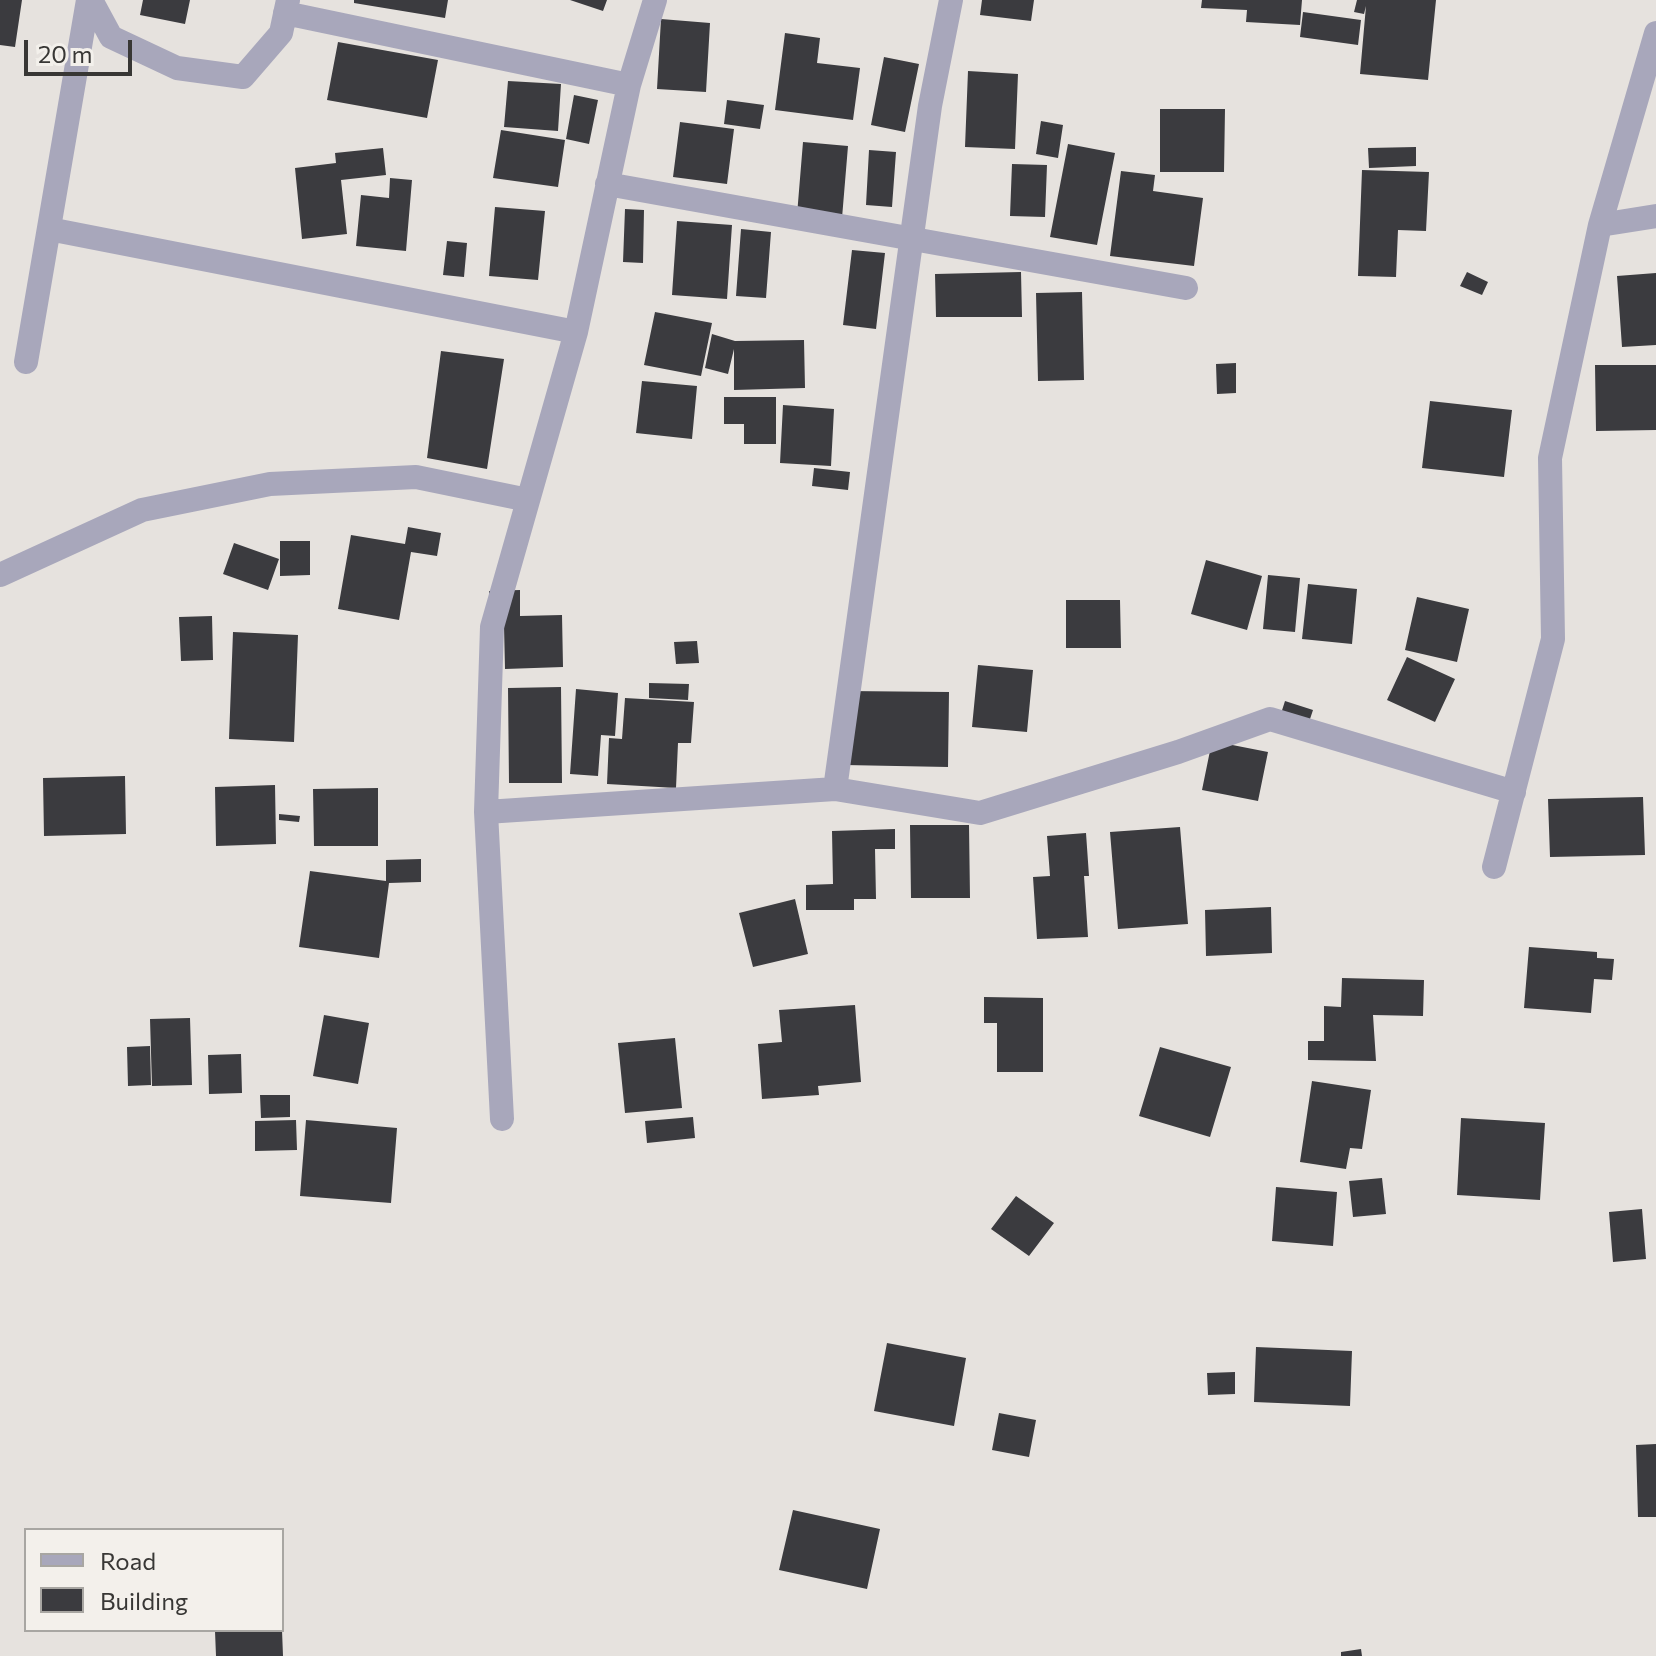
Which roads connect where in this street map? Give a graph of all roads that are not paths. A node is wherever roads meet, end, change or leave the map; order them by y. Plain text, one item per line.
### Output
1 (90, 0) edge
2 (655, 0) edge
3 (951, 0) edge
4 (286, 7) edge
5 (1656, 33) edge
6 (629, 85) junction
7 (607, 184) junction
8 (1656, 216) edge
9 (1600, 225) junction
10 (49, 229) junction
11 (913, 237) junction
12 (1186, 288) dead end
13 (576, 332) junction
14 (26, 362) dead end
15 (528, 500) junction
16 (0, 575) edge
17 (835, 789) junction
18 (1514, 792) junction
19 (486, 812) junction
20 (1494, 867) dead end
21 (502, 1119) dead end

1 - 4 street
1 - 10 street
2 - 6 street
3 - 11 street
4 - 6 street
5 - 9 street
6 - 7 street
7 - 11 street
7 - 13 street
8 - 9 street
9 - 18 street
10 - 13 street
10 - 14 street
11 - 12 street
11 - 17 street
13 - 15 street
15 - 16 street
15 - 19 street
17 - 18 street
17 - 19 street
18 - 20 street
19 - 21 street

